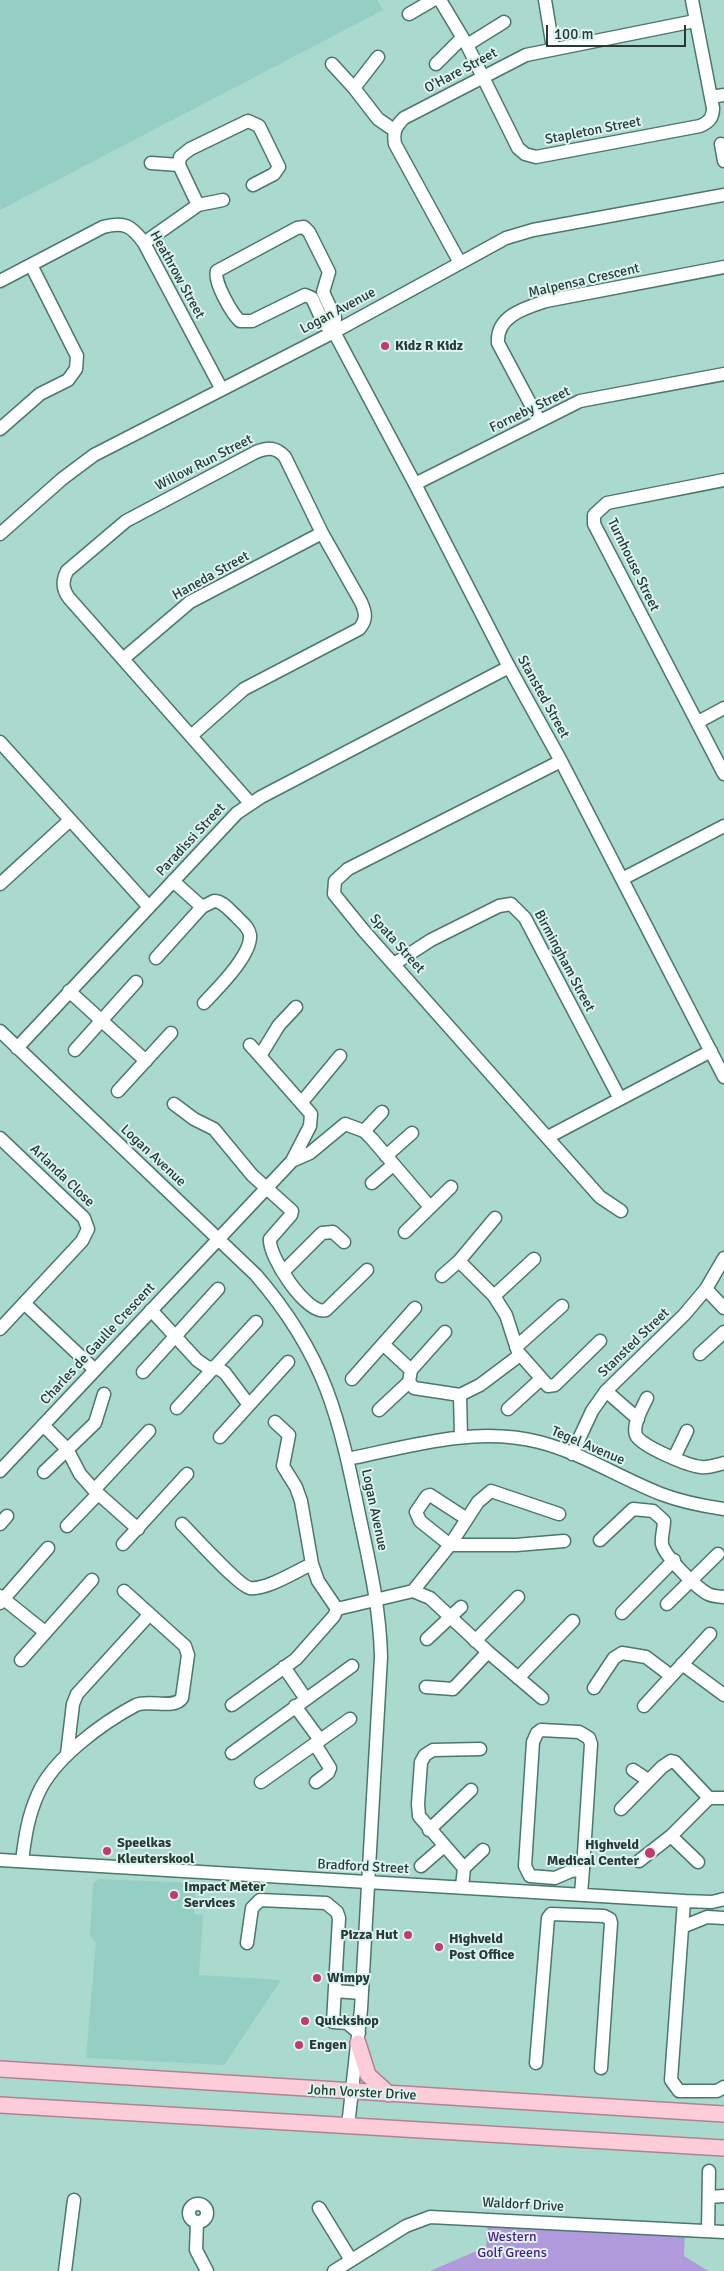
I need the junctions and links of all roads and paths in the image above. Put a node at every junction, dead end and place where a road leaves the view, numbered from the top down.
1 (434, 0) edge
2 (440, 0) edge
3 (545, 0) edge
4 (692, 0) edge
5 (409, 14) dead end
6 (695, 21) junction
7 (504, 22) dead end
8 (464, 41) junction
9 (553, 48) junction
10 (378, 57) dead end
11 (332, 64) dead end
12 (436, 64) dead end
13 (483, 78) junction
14 (354, 88) junction
15 (724, 95) edge
16 (712, 102) junction
17 (394, 130) junction
18 (720, 144) dead end
19 (724, 161) edge
20 (151, 163) dead end
21 (178, 165) junction
22 (253, 185) dead end
23 (724, 195) edge
24 (224, 200) dead end
25 (198, 204) junction
26 (144, 243) junction
27 (460, 263) junction
28 (32, 265) junction
29 (724, 267) edge
30 (0, 281) edge
31 (334, 332) junction
32 (724, 374) edge
33 (221, 388) junction
34 (539, 420) junction
35 (0, 429) edge
36 (724, 480) edge
37 (416, 484) junction
38 (322, 532) junction
39 (0, 534) edge
40 (123, 658) junction
41 (509, 667) junction
42 (724, 708) edge
43 (698, 722) junction
44 (191, 736) junction
45 (0, 742) edge
46 (561, 761) junction
47 (724, 774) edge
48 (250, 803) junction
49 (69, 821) junction
50 (724, 826) edge
51 (622, 879) junction
52 (173, 881) junction
53 (0, 884) edge
54 (149, 907) junction
55 (202, 907) junction
56 (156, 958) dead end
57 (394, 964) junction
58 (136, 982) dead end
59 (69, 991) junction
60 (204, 1003) dead end
61 (296, 1007) dead end
62 (102, 1020) junction
63 (0, 1031) edge
64 (171, 1033) dead end
65 (250, 1045) dead end
66 (17, 1048) junction
67 (75, 1050) dead end
68 (711, 1051) junction
69 (260, 1056) junction
70 (340, 1056) dead end
71 (146, 1061) junction
72 (724, 1077) edge
73 (118, 1091) dead end
74 (620, 1099) junction
75 (302, 1102) junction
76 (174, 1104) dead end
77 (382, 1112) dead end
78 (364, 1131) junction
79 (412, 1133) dead end
80 (548, 1137) junction
81 (0, 1138) edge
82 (390, 1160) junction
83 (292, 1161) junction
84 (372, 1182) dead end
85 (266, 1187) junction
86 (451, 1187) dead end
87 (430, 1207) junction
88 (621, 1211) dead end
89 (495, 1218) dead end
90 (405, 1232) dead end
91 (219, 1239) junction
92 (344, 1242) dead end
93 (724, 1258) edge
94 (534, 1260) dead end
95 (459, 1261) junction
96 (367, 1270) dead end
97 (283, 1272) junction
98 (442, 1276) dead end
99 (218, 1289) dead end
100 (706, 1289) junction
101 (494, 1296) junction
102 (24, 1303) junction
103 (562, 1306) dead end
104 (415, 1308) dead end
105 (724, 1308) edge
106 (151, 1310) junction
107 (256, 1322) dead end
108 (0, 1329) edge
109 (445, 1332) dead end
110 (724, 1332) edge
111 (175, 1336) junction
112 (600, 1341) dead end
113 (384, 1346) junction
114 (518, 1351) junction
115 (700, 1354) dead end
116 (288, 1362) dead end
117 (213, 1368) junction
118 (94, 1369) junction
119 (143, 1372) dead end
120 (410, 1376) junction
121 (352, 1379) dead end
122 (541, 1379) junction
123 (606, 1391) junction
124 (104, 1394) dead end
125 (460, 1395) junction
126 (647, 1398) dead end
127 (249, 1405) junction
128 (177, 1408) dead end
129 (508, 1409) dead end
130 (378, 1410) dead end
131 (638, 1418) junction
132 (275, 1422) dead end
133 (43, 1425) junction
134 (150, 1431) dead end
135 (687, 1431) dead end
136 (220, 1437) dead end
137 (461, 1437) junction
138 (67, 1449) junction
139 (572, 1454) junction
140 (674, 1458) junction
141 (348, 1459) junction
142 (724, 1463) edge
143 (0, 1471) edge
144 (44, 1472) dead end
145 (188, 1474) dead end
146 (96, 1492) junction
147 (724, 1509) edge
148 (559, 1514) dead end
149 (467, 1519) junction
150 (182, 1524) dead end
151 (67, 1526) dead end
152 (138, 1529) junction
153 (600, 1540) dead end
154 (564, 1541) dead end
155 (123, 1544) dead end
156 (450, 1545) junction
157 (48, 1548) dead end
158 (718, 1554) dead end
159 (674, 1560) junction
160 (312, 1564) junction
161 (92, 1580) dead end
162 (691, 1580) junction
163 (124, 1591) dead end
164 (413, 1591) junction
165 (518, 1597) dead end
166 (724, 1597) edge
167 (1, 1599) edge
168 (377, 1600) junction
169 (667, 1604) dead end
170 (461, 1607) dead end
171 (337, 1609) junction
172 (622, 1613) dead end
173 (149, 1615) junction
174 (450, 1617) junction
175 (573, 1620) dead end
176 (45, 1632) junction
177 (710, 1634) dead end
178 (427, 1639) dead end
179 (475, 1641) junction
180 (488, 1652) junction
181 (21, 1660) dead end
182 (682, 1664) junction
183 (352, 1666) dead end
184 (284, 1667) junction
185 (670, 1675) junction
186 (518, 1678) junction
187 (426, 1687) dead end
188 (594, 1688) dead end
189 (724, 1695) edge
190 (542, 1698) dead end
191 (306, 1699) junction
192 (232, 1705) dead end
193 (296, 1706) junction
194 (644, 1706) dead end
195 (350, 1719) dead end
196 (317, 1742) junction
197 (480, 1749) dead end
198 (232, 1753) dead end
199 (67, 1754) junction
200 (634, 1770) dead end
201 (648, 1780) junction
202 (262, 1782) dead end
203 (316, 1782) dead end
204 (471, 1790) dead end
205 (709, 1798) junction
206 (724, 1798) edge
207 (621, 1809) dead end
208 (429, 1830) junction
209 (671, 1836) junction
210 (444, 1846) junction
211 (483, 1850) dead end
212 (0, 1860) edge
213 (22, 1861) junction
214 (639, 1861) dead end
215 (698, 1862) dead end
216 (421, 1866) dead end
217 (464, 1868) junction
218 (583, 1869) junction
219 (299, 1878) junction
220 (368, 1883) junction
221 (462, 1887) junction
222 (579, 1894) junction
223 (724, 1899) edge
224 (297, 1901) junction
225 (684, 1901) junction
226 (575, 1914) junction
227 (724, 1918) edge
228 (682, 1927) junction
229 (247, 1942) dead end
230 (335, 1991) junction
231 (361, 1993) junction
232 (359, 2038) junction
233 (536, 2063) dead end
234 (601, 2068) dead end
235 (0, 2070) edge
236 (724, 2087) edge
237 (352, 2093) junction
238 (389, 2094) junction
239 (0, 2106) edge
240 (724, 2114) edge
241 (348, 2126) junction
242 (724, 2148) edge
243 (710, 2171) dead end
244 (724, 2196) edge
245 (709, 2197) junction
246 (74, 2200) dead end
247 (319, 2208) dead end
248 (197, 2222) dead end
249 (708, 2231) junction
250 (724, 2232) edge
251 (351, 2260) junction
252 (65, 2271) edge
253 (206, 2271) edge
254 (334, 2271) edge

1 - 5 street
2 - 8 street, Stapleton Street
3 - 9 street
4 - 6 street
6 - 9 street, O'Hare Street
6 - 16 street
7 - 8 street
8 - 12 street
8 - 13 street, Stapleton Street
9 - 13 street, O'Hare Street
10 - 14 street
11 - 14 street
13 - 16 street, Stapleton Street
13 - 17 street, O'Hare Street
14 - 17 street
15 - 16 street
17 - 27 street
18 - 19 street
20 - 21 street
21 - 22 street
21 - 25 street
23 - 27 street, Logan Avenue
24 - 25 street
25 - 26 street
26 - 28 street, Heathrow Street
26 - 33 street, Heathrow Street
27 - 31 street, Logan Avenue
28 - 30 street, Heathrow Street
28 - 35 street
29 - 34 street, Malpensa Crescent
31 - 31 street
31 - 33 street, Logan Avenue
31 - 37 street, Stansted Street
32 - 34 street, Forneby Street
33 - 39 street, Logan Avenue
34 - 37 street, Forneby Street
36 - 43 street, Turnhouse Street
37 - 41 street, Stansted Street
38 - 40 street, Haneda Street
38 - 40 street, Willow Run Street
38 - 44 street, Willow Run Street
40 - 44 street, Willow Run Street
41 - 46 street, Stansted Street
41 - 48 street, Paradissi Street
42 - 43 street
43 - 47 street, Turnhouse Street
44 - 48 street, Willow Run Street
45 - 49 street
46 - 51 street, Stansted Street
46 - 57 street, Spata Street
48 - 52 street, Paradissi Street
49 - 53 street
49 - 54 street
50 - 51 street
51 - 68 street, Stansted Street
52 - 54 street, Paradissi Street
52 - 55 street
54 - 59 street, Paradissi Street
55 - 56 street
55 - 60 street
57 - 74 street, Birmingham Street
57 - 80 street, Spata Street
58 - 62 street
59 - 62 street
59 - 66 street, Paradissi Street
61 - 69 street
62 - 67 street
62 - 71 street
63 - 66 street, Logan Avenue
64 - 71 street
65 - 69 street
66 - 91 street, Logan Avenue
68 - 72 street, Stansted Street
68 - 74 street
69 - 75 street
70 - 75 street
71 - 73 street
74 - 80 street
75 - 83 street
76 - 85 street
77 - 78 street
78 - 82 street
78 - 83 street
79 - 82 street
80 - 88 street, Spata Street
81 - 102 street, Arlanda Close
82 - 84 street
82 - 87 street
83 - 85 street, Charles de Gaulle Crescent
85 - 91 street, Charles de Gaulle Crescent
85 - 97 street
86 - 87 street
87 - 90 street
89 - 95 street
91 - 106 street, Charles de Gaulle Crescent
91 - 141 street, Logan Avenue
92 - 97 street
93 - 100 street, Stansted Street
94 - 101 street
95 - 98 street
95 - 101 street
96 - 97 street
99 - 111 street
100 - 105 street
100 - 123 street, Stansted Street
101 - 114 street
102 - 108 street, Arlanda Close
102 - 118 street
103 - 114 street
104 - 113 street
106 - 111 street
106 - 118 street, Charles de Gaulle Crescent
107 - 117 street
109 - 120 street
110 - 115 street
111 - 117 street
111 - 119 street
112 - 122 street
113 - 120 street
113 - 121 street
114 - 122 street
114 - 125 street
116 - 127 street
117 - 127 street
117 - 128 street
118 - 133 street, Charles de Gaulle Crescent
120 - 125 street
120 - 130 street
122 - 129 street
123 - 131 street
123 - 139 street, Stansted Street
124 - 138 street
125 - 137 street
126 - 131 street
127 - 136 street
131 - 140 street
132 - 160 street
133 - 138 street
133 - 143 street, Charles de Gaulle Crescent
134 - 146 street
135 - 140 street
137 - 139 street, Tegel Avenue
137 - 141 street, Tegel Avenue
138 - 144 street
138 - 146 street
139 - 147 street, Tegel Avenue
140 - 142 street
141 - 168 street, Logan Avenue
145 - 152 street
146 - 151 street
146 - 152 street
148 - 149 street
149 - 156 street
149 - 156 street
150 - 160 street
152 - 155 street
153 - 159 street
154 - 156 street
156 - 164 street
157 - 167 street
158 - 162 street
159 - 162 street
159 - 172 street
160 - 171 street
161 - 176 street
162 - 166 street
162 - 169 street
163 - 173 street
164 - 168 street
164 - 174 street
165 - 179 street
167 - 176 street
168 - 171 street
168 - 220 street, Logan Avenue
170 - 174 street
171 - 184 street
173 - 199 street
173 - 199 street
174 - 178 street
174 - 179 street
175 - 186 street
176 - 181 street
177 - 182 street
179 - 180 street
180 - 186 street
180 - 187 street
182 - 185 street
182 - 189 street
183 - 191 street
184 - 191 street
184 - 192 street
185 - 188 street
185 - 194 street
186 - 190 street
191 - 193 street
193 - 196 street
193 - 198 street
195 - 196 street
196 - 202 street
196 - 203 street
197 - 208 street
199 - 213 street
200 - 201 street
201 - 205 street
201 - 207 street
204 - 208 street
205 - 206 street
205 - 209 street
208 - 210 street
209 - 214 street
209 - 215 street
210 - 216 street
210 - 217 street
211 - 217 street
212 - 213 street, Bradford Street
213 - 219 street, Bradford Street
217 - 221 street
218 - 218 street
218 - 222 street
219 - 220 street, Bradford Street
219 - 224 street
220 - 221 street, Bradford Street
220 - 231 street, Logan Avenue
221 - 222 street, Bradford Street
222 - 225 street, Bradford Street
222 - 226 street
223 - 225 street, Bradford Street
224 - 229 street
224 - 230 street
225 - 228 street
226 - 233 street
226 - 234 street
227 - 228 street
228 - 236 street
230 - 231 street
230 - 232 street
231 - 232 street, Logan Avenue
232 - 237 street, Logan Avenue
232 - 238 main road
235 - 237 main road, John Vorster Drive
237 - 238 main road, John Vorster Drive
237 - 241 street, Logan Avenue
238 - 240 main road, John Vorster Drive
239 - 241 main road
241 - 242 main road
243 - 245 street
244 - 245 street
245 - 249 street
246 - 252 street
247 - 251 street
248 - 253 street
249 - 250 street, Waldorf Drive
249 - 251 street, Waldorf Drive
251 - 254 street, Waldorf Drive

